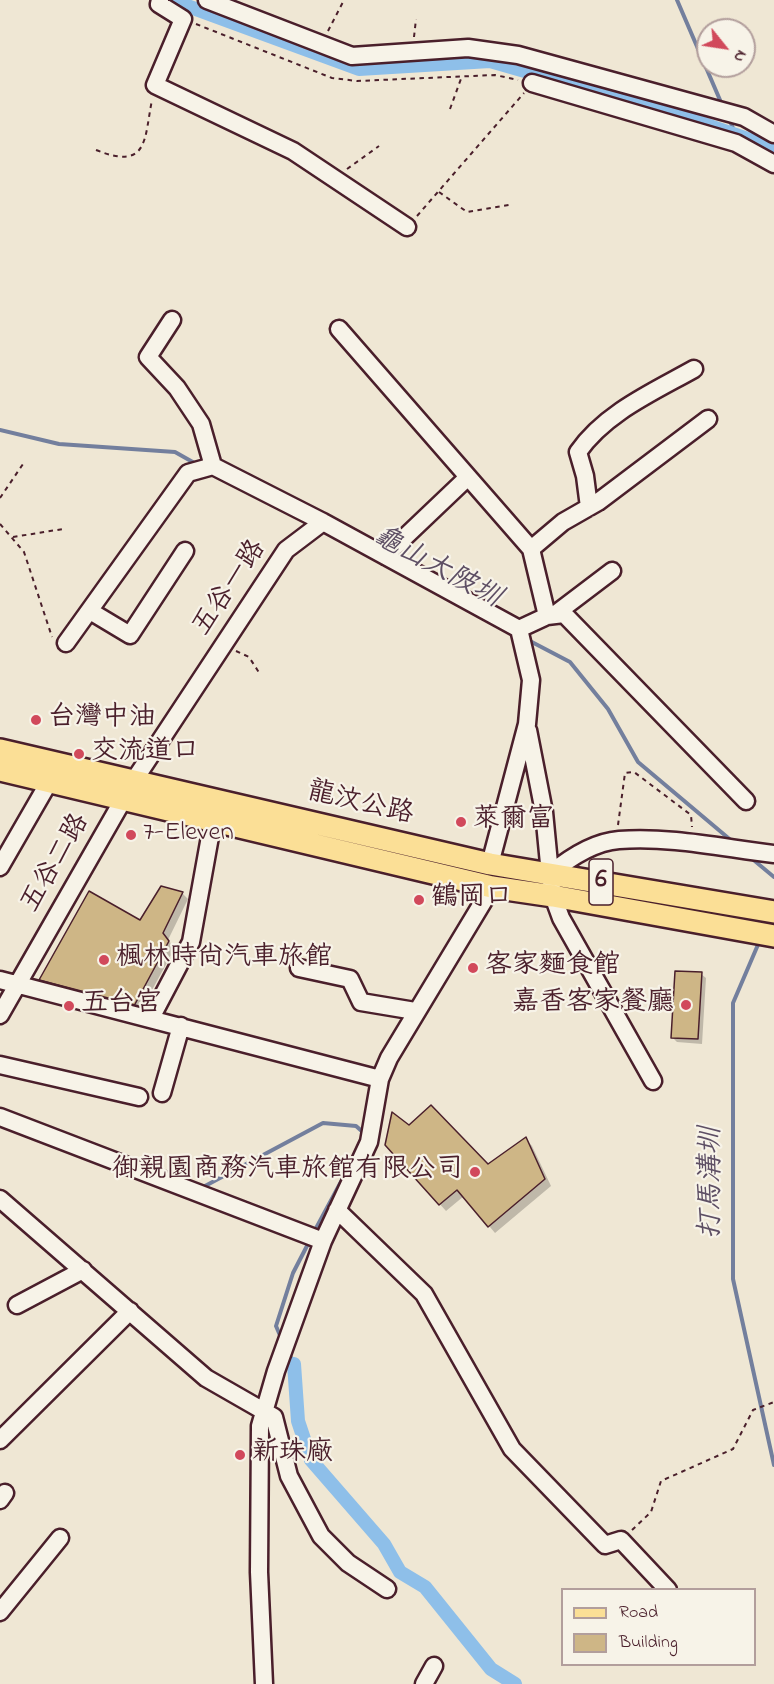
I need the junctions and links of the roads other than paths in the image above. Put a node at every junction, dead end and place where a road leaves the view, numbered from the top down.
1 (160, 0) edge
2 (207, 0) edge
3 (532, 83) road end
4 (682, 101) junction
5 (677, 125) junction
6 (774, 134) edge
7 (774, 164) edge
8 (407, 227) road end
9 (172, 320) dead end
10 (339, 329) dead end
11 (694, 369) dead end
12 (708, 419) dead end
13 (208, 468) junction
14 (468, 477) junction
15 (589, 507) junction
16 (323, 522) junction
17 (531, 549) junction
18 (184, 551) dead end
19 (385, 556) junction
20 (612, 571) dead end
21 (90, 611) junction
22 (551, 616) junction
23 (519, 629) junction
24 (66, 644) road end
25 (527, 724) junction
26 (0, 750) edge
27 (0, 770) edge
28 (49, 782) junction
29 (134, 782) junction
30 (123, 800) junction
31 (746, 801) dead end
32 (213, 820) junction
33 (774, 854) edge
34 (490, 864) junction
35 (0, 867) edge
36 (550, 874) junction
37 (492, 887) junction
38 (553, 896) junction
39 (774, 912) edge
40 (774, 936) edge
41 (299, 968) dead end
42 (0, 980) edge
43 (18, 984) junction
44 (415, 1011) junction
45 (0, 1015) edge
46 (151, 1018) junction
47 (181, 1026) junction
48 (0, 1065) edge
49 (380, 1078) junction
50 (653, 1081) dead end
51 (162, 1093) dead end
52 (139, 1096) dead end
53 (0, 1117) edge
54 (0, 1199) edge
55 (338, 1210) junction
56 (320, 1239) junction
57 (83, 1270) junction
58 (17, 1305) dead end
59 (130, 1311) junction
60 (265, 1411) junction
61 (0, 1440) edge
62 (60, 1538) dead end
63 (666, 1588) edge
64 (387, 1589) dead end
65 (0, 1612) edge
66 (434, 1666) dead end
67 (264, 1684) edge
68 (424, 1684) edge

1 - 8 street
2 - 4 street
3 - 5 street
4 - 5 street
4 - 6 street
5 - 7 street
9 - 13 street
10 - 14 street
11 - 15 street
12 - 15 street
13 - 16 street
13 - 21 street
14 - 17 street
14 - 19 street
15 - 17 street
16 - 19 street
16 - 29 street, 五谷一路
17 - 22 street
18 - 21 street
19 - 23 street
20 - 22 street
21 - 24 street
22 - 23 street
22 - 31 street
23 - 25 street
25 - 34 street
25 - 36 street
26 - 29 main road, 龍汶公路 / 6
27 - 28 main road, 龍汶公路 / 6
28 - 30 main road, 龍汶公路 / 6
28 - 35 street
29 - 34 main road, 龍汶公路 / 6
30 - 32 main road, 龍汶公路 / 6
30 - 43 street, 五谷二路
32 - 37 main road, 龍汶公路 / 6
32 - 46 street
33 - 36 street
34 - 36 main road, 龍汶公路 / 6
34 - 37 main road
36 - 38 street
36 - 39 main road, 龍汶公路 / 6
37 - 38 main road, 龍汶公路 / 6
37 - 44 street
38 - 40 main road, 龍汶公路 / 6
38 - 50 street
41 - 44 street
42 - 43 street
43 - 45 street, 五谷二路
43 - 46 street
44 - 49 street
46 - 47 street
47 - 49 street
47 - 51 street
48 - 52 street
49 - 55 street
53 - 56 street
54 - 57 street
55 - 56 street
55 - 63 street
56 - 60 street
57 - 58 street
57 - 59 street
59 - 60 street
59 - 61 street
60 - 64 street
60 - 67 street
62 - 65 street
66 - 68 street

